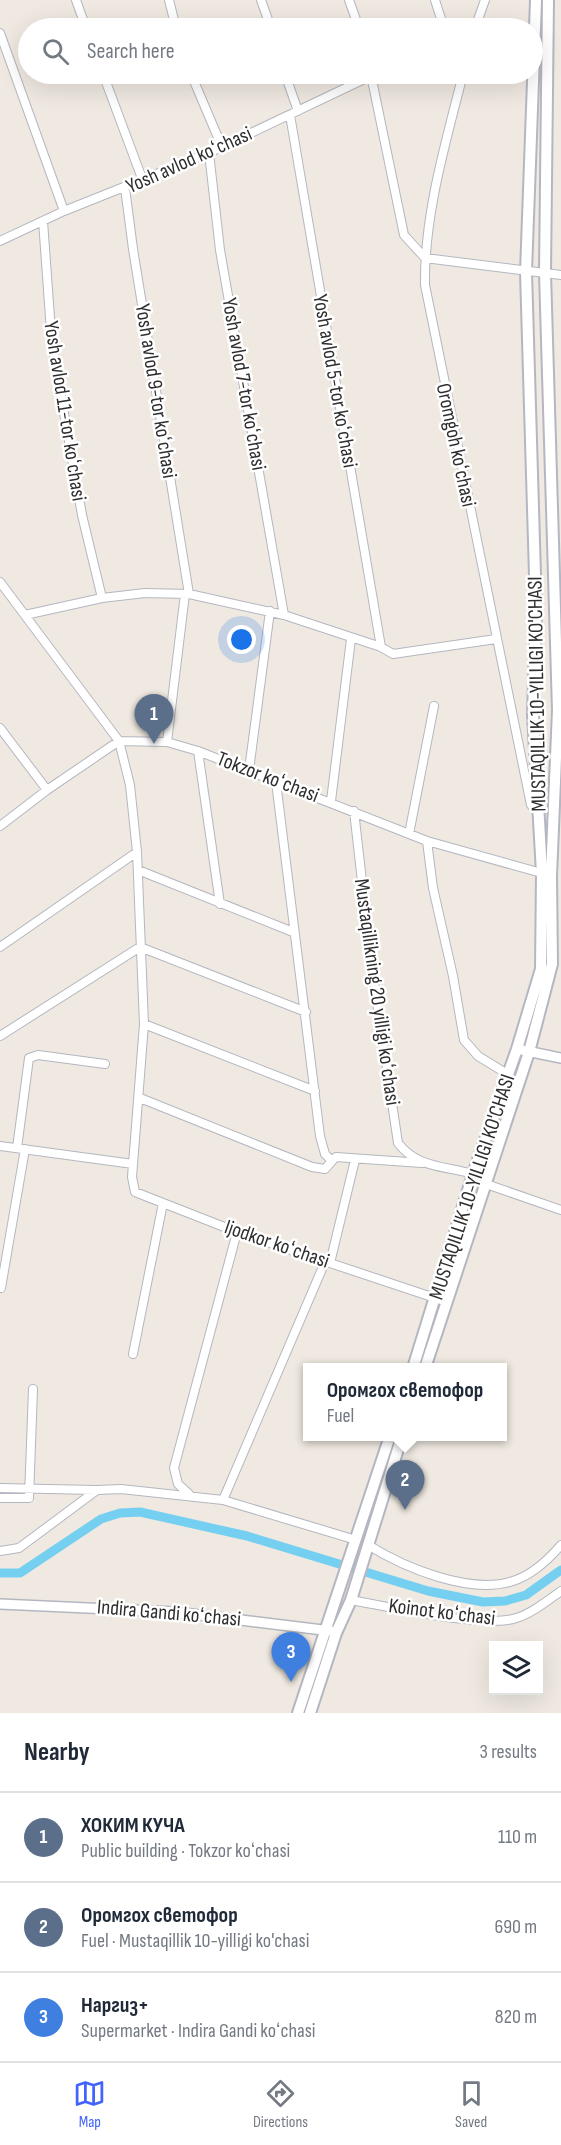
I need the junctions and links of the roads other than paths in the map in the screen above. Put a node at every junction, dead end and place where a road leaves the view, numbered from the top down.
1 (76, 0) edge
2 (169, 0) edge
3 (261, 0) edge
4 (349, 0) edge
5 (435, 0) edge
6 (485, 0) edge
7 (536, 0) edge
8 (548, 0) edge
9 (82, 18) edge
10 (174, 18) edge
11 (267, 18) edge
12 (355, 18) edge
13 (441, 18) edge
14 (479, 18) edge
15 (535, 18) edge
16 (0, 33) edge
17 (18, 83) edge
18 (18, 84) edge
19 (107, 84) edge
20 (195, 84) edge
21 (287, 84) edge
22 (353, 84) edge
23 (375, 84) edge
24 (462, 84) edge
25 (533, 84) edge
26 (294, 113) junction
27 (222, 147) junction
28 (209, 153) junction
29 (143, 182) junction
30 (125, 188) junction
31 (64, 211) junction
32 (43, 221) junction
33 (0, 241) edge
34 (425, 258) junction
35 (526, 272) junction
36 (544, 273) junction
37 (561, 275) edge
38 (556, 515) edge
39 (0, 573) edge
40 (1, 583) edge
41 (187, 594) junction
42 (102, 598) junction
43 (558, 608) edge
44 (270, 611) junction
45 (25, 615) junction
46 (284, 615) junction
47 (351, 639) junction
48 (496, 639) junction
49 (381, 647) junction
50 (434, 706) dead end
51 (559, 710) edge
52 (0, 728) edge
53 (119, 741) junction
54 (167, 742) junction
55 (198, 751) junction
56 (249, 770) junction
57 (276, 782) junction
58 (46, 789) junction
59 (331, 801) junction
60 (354, 810) junction
61 (539, 813) junction
62 (0, 826) edge
63 (410, 834) junction
64 (427, 841) junction
65 (137, 852) junction
66 (138, 870) junction
67 (547, 874) junction
68 (220, 904) junction
69 (293, 932) junction
70 (0, 947) edge
71 (140, 947) junction
72 (557, 948) edge
73 (306, 1012) junction
74 (144, 1024) junction
75 (0, 1036) edge
76 (523, 1051) junction
77 (561, 1058) edge
78 (105, 1064) dead end
79 (509, 1075) junction
80 (315, 1091) junction
81 (140, 1098) junction
82 (0, 1146) edge
83 (21, 1149) junction
84 (355, 1160) junction
85 (332, 1161) junction
86 (422, 1163) junction
87 (134, 1164) junction
88 (473, 1174) junction
89 (486, 1184) junction
90 (163, 1203) junction
91 (561, 1210) edge
92 (237, 1232) junction
93 (328, 1262) junction
94 (1, 1288) edge
95 (441, 1300) junction
96 (133, 1354) dead end
97 (415, 1363) edge
98 (426, 1363) edge
99 (33, 1389) dead end
100 (389, 1441) edge
101 (401, 1441) edge
102 (0, 1488) edge
103 (30, 1490) junction
104 (97, 1490) junction
105 (190, 1495) junction
106 (0, 1498) edge
107 (223, 1500) junction
108 (355, 1545) junction
109 (561, 1545) edge
110 (367, 1549) junction
111 (0, 1551) edge
112 (561, 1591) edge
113 (353, 1595) junction
114 (0, 1604) edge
115 (331, 1631) junction
116 (298, 1713) edge
117 (310, 1713) edge

1 - 9 street
2 - 10 street
3 - 11 street
4 - 12 street
5 - 13 street
6 - 14 street
7 - 15 main road, MUSTAQILLIK 10-YILLIGI KO'CHASI
8 - 36 main road, MUSTAQILLIK 10-YILLIGI KO'CHASI
16 - 17 street
18 - 31 street
19 - 29 street
20 - 27 street
21 - 26 street, Yosh avlod 5-tor koʻchasi
22 - 26 street, Yosh avlod koʻchasi
23 - 34 street
24 - 34 street, Oromgoh koʻchasi
25 - 35 main road, MUSTAQILLIK 10-YILLIGI KO'CHASI
26 - 27 street, Yosh avlod koʻchasi
26 - 49 street, Yosh avlod 5-tor koʻchasi
27 - 28 street, Yosh avlod koʻchasi
28 - 29 street, Yosh avlod koʻchasi
28 - 46 street, Yosh avlod 7-tor koʻchasi
29 - 30 street, Yosh avlod koʻchasi
30 - 31 street, Yosh avlod koʻchasi
30 - 41 street, Yosh avlod 9-tor koʻchasi
31 - 32 street, Yosh avlod koʻchasi
32 - 33 street, Yosh avlod koʻchasi
32 - 42 street, Yosh avlod 11-tor koʻchasi
34 - 35 street
34 - 48 street, Oromgoh koʻchasi
35 - 36 street
35 - 61 main road, MUSTAQILLIK 10-YILLIGI KO'CHASI
36 - 37 street
36 - 38 main road, MUSTAQILLIK 10-YILLIGI KO'CHASI
38 - 43 main road, MUSTAQILLIK 10-YILLIGI KO'CHASI
39 - 40 street
40 - 45 street
41 - 42 street
41 - 44 street
41 - 54 street, Yosh avlod 9-tor koʻchasi
42 - 45 street
43 - 51 main road, MUSTAQILLIK 10-YILLIGI KO'CHASI
44 - 46 street
44 - 56 street
45 - 53 street
46 - 47 street
47 - 49 street
47 - 59 street
48 - 49 street
48 - 61 street, Oromgoh koʻchasi
50 - 63 street
51 - 67 main road, MUSTAQILLIK 10-YILLIGI KO'CHASI
52 - 58 street
53 - 54 street, Tokzor koʻchasi
53 - 58 street
53 - 65 street, Ijodkor koʻchasi
54 - 55 street, Tokzor koʻchasi
55 - 56 street, Tokzor koʻchasi
55 - 68 street
56 - 57 street, Tokzor koʻchasi
57 - 59 street, Tokzor koʻchasi
57 - 69 street
58 - 62 street
59 - 60 street, Tokzor koʻchasi
60 - 63 street, Tokzor koʻchasi
60 - 86 street, Mustaqillikning 20 yilligi koʻchasi
61 - 67 main road, MUSTAQILLIK 10-YILLIGI KO'CHASI
63 - 64 street, Tokzor koʻchasi
64 - 67 street, Tokzor koʻchasi
64 - 79 street
65 - 66 street, Ijodkor koʻchasi
65 - 70 street
66 - 68 street
66 - 71 street, Ijodkor koʻchasi
67 - 72 main road, MUSTAQILLIK 10-YILLIGI KO'CHASI
67 - 76 main road, MUSTAQILLIK 10-YILLIGI KO'CHASI
68 - 69 street
69 - 73 street
71 - 73 street
71 - 74 street, Ijodkor koʻchasi
71 - 75 street
72 - 76 main road, MUSTAQILLIK 10-YILLIGI KO'CHASI
73 - 80 street
74 - 80 street
74 - 81 street, Ijodkor koʻchasi
76 - 77 street
76 - 79 main road, MUSTAQILLIK 10-YILLIGI KO'CHASI
76 - 89 main road, MUSTAQILLIK 10-YILLIGI KO'CHASI
78 - 83 street
79 - 88 main road, MUSTAQILLIK 10-YILLIGI KO'CHASI
80 - 85 street
81 - 85 street, Mustaqillikning 20 yilligi koʻchasi
81 - 87 street, Ijodkor koʻchasi
82 - 83 street
83 - 87 street
83 - 94 street
84 - 85 street, Mustaqillikning 20 yilligi koʻchasi
84 - 86 street, Mustaqillikning 20 yilligi koʻchasi
84 - 93 street
86 - 88 street, Mustaqillikning 20 yilligi koʻchasi
87 - 90 street, Ijodkor koʻchasi
88 - 95 main road, MUSTAQILLIK 10-YILLIGI KO'CHASI
89 - 91 street
89 - 95 main road, MUSTAQILLIK 10-YILLIGI KO'CHASI
90 - 92 street, Ijodkor koʻchasi
90 - 96 street
92 - 93 street, Ijodkor koʻchasi
92 - 105 street
93 - 95 street, Ijodkor koʻchasi
93 - 107 street
95 - 97 main road, MUSTAQILLIK 10-YILLIGI KO'CHASI
95 - 98 main road, MUSTAQILLIK 10-YILLIGI KO'CHASI
99 - 103 street
100 - 108 main road
101 - 110 main road
102 - 103 street
103 - 104 street
103 - 106 street
104 - 105 street
104 - 111 street
105 - 107 street
107 - 108 street
108 - 115 main road
109 - 110 street
110 - 113 main road
112 - 113 street, Koinot koʻchasi
113 - 115 main road
114 - 115 street, Indira Gandi koʻchasi
115 - 116 main road
115 - 117 main road

